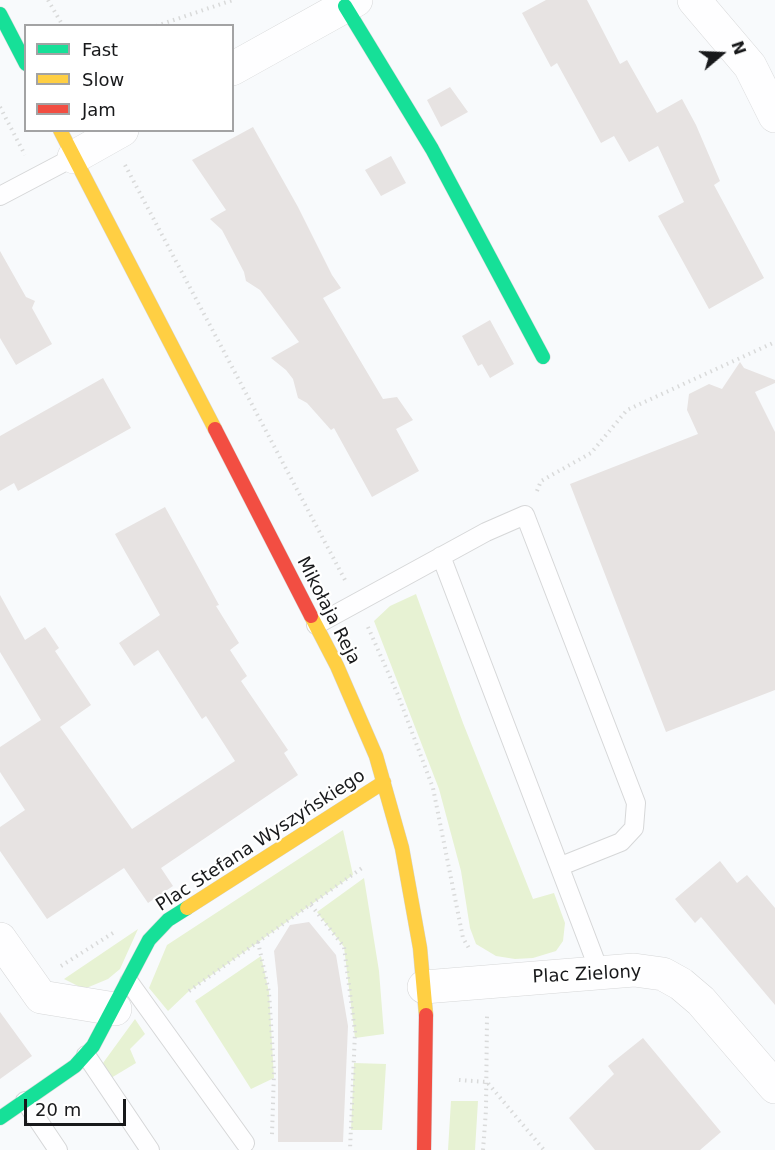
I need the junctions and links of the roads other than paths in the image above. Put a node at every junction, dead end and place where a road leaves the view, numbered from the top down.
1 (694, 0) edge
2 (351, 3) edge
3 (0, 14) edge
4 (24, 60) edge
5 (234, 68) edge
6 (775, 116) edge
7 (116, 134) edge
8 (67, 144) edge
9 (0, 196) edge
10 (543, 357) dead end
11 (441, 556) junction
12 (316, 625) junction
13 (384, 782) junction
14 (561, 866) junction
15 (0, 939) edge
16 (600, 973) junction
17 (424, 987) junction
18 (122, 995) junction
19 (86, 1055) junction
20 (775, 1087) edge
21 (25, 1101) junction
22 (0, 1118) edge
23 (245, 1143) dead end
24 (58, 1150) edge
25 (150, 1150) edge
26 (424, 1150) edge

1 - 6 street
2 - 5 street
2 - 10 street
3 - 4 street
7 - 8 street
8 - 9 lane
8 - 12 street, Mikołaja Reja
11 - 12 lane
11 - 14 lane
11 - 14 lane
12 - 13 street, Mikołaja Reja
13 - 17 street, Mikołaja Reja
13 - 18 street, Plac Stefana Wyszyńskiego
14 - 16 lane
15 - 18 street
16 - 17 street, Plac Zielony
16 - 20 street, Plac Zielony
17 - 26 street, Mikołaja Reja
18 - 19 street, Plac Stefana Wyszyńskiego
18 - 23 lane
19 - 21 street, Plac Stefana Wyszyńskiego
19 - 25 lane
21 - 22 street, Plac Stefana Wyszyńskiego
21 - 24 lane

